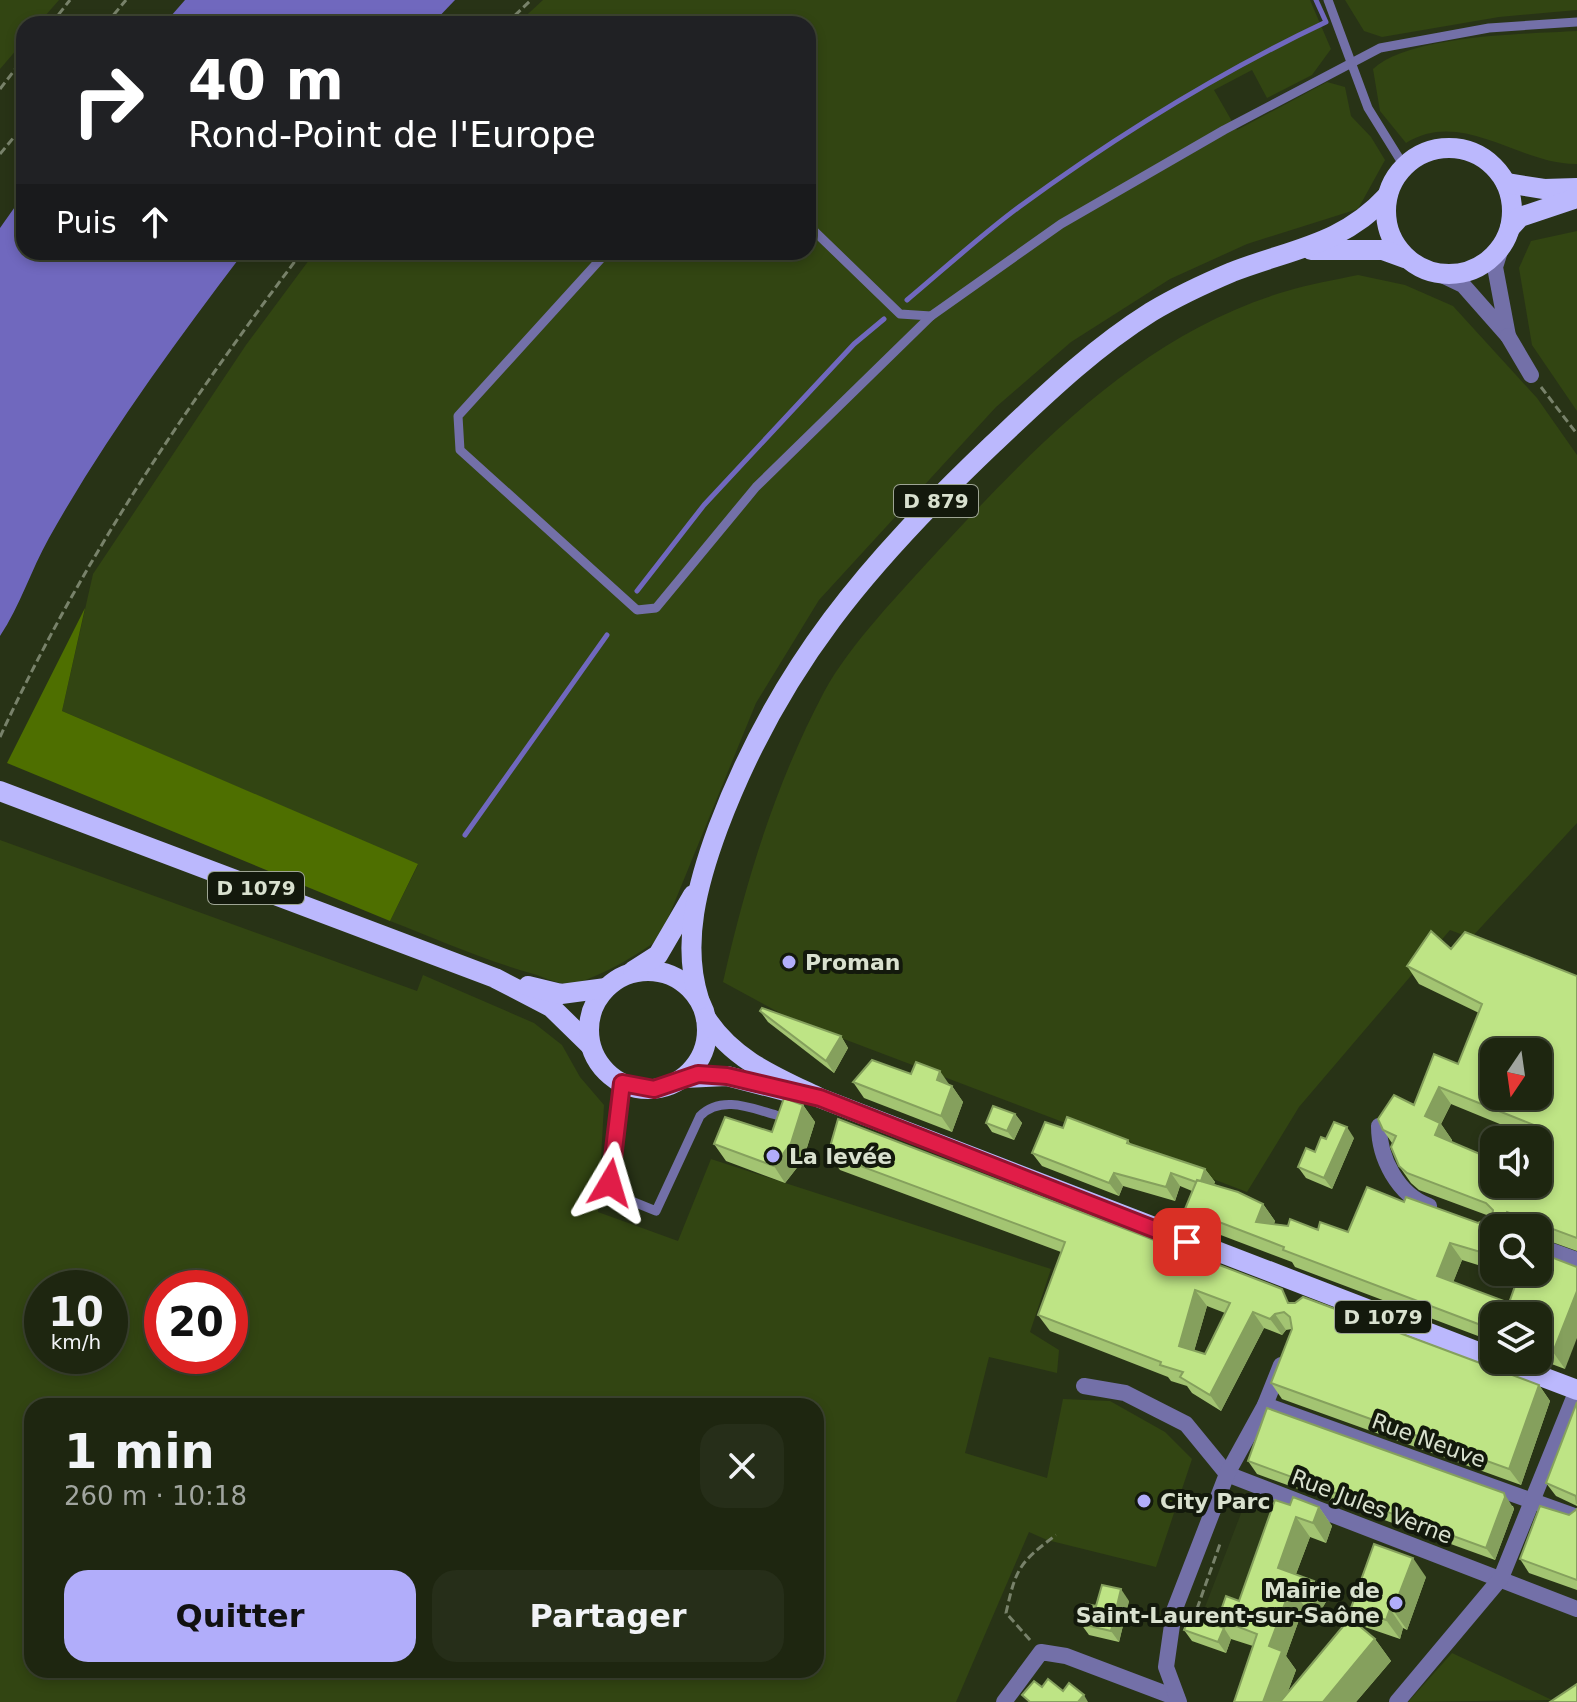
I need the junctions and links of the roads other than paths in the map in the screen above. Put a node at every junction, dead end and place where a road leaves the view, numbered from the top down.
1 (1328, 0) edge
2 (1577, 22) edge
3 (1352, 62) junction
4 (1404, 166) junction
5 (1506, 183) junction
6 (1577, 188) edge
7 (1387, 196) junction
8 (1577, 198) edge
9 (1510, 228) junction
10 (816, 233) edge
11 (1501, 248) junction
12 (1303, 251) junction
13 (600, 260) edge
14 (1408, 260) junction
15 (1440, 274) junction
16 (931, 316) junction
17 (1508, 336) junction
18 (1531, 375) road end
19 (9, 794) edge
20 (701, 880) junction
21 (630, 973) junction
22 (495, 978) junction
23 (606, 988) junction
24 (702, 1008) junction
25 (590, 1045) junction
26 (684, 1078) junction
27 (622, 1083) junction
28 (820, 1098) junction
29 (776, 1115) edge
30 (1379, 1126) edge
31 (1440, 1210) edge
32 (1552, 1251) edge
33 (1577, 1260) edge
34 (1286, 1352) edge
35 (1480, 1354) edge
36 (1535, 1374) edge
37 (1084, 1386) dead end
38 (1577, 1390) edge
39 (1265, 1405) junction
40 (1227, 1474) junction
41 (1532, 1500) junction
42 (1577, 1517) edge
43 (1501, 1578) junction
44 (1577, 1609) edge
45 (1178, 1700) edge
46 (1004, 1702) edge
47 (1397, 1702) edge

1 - 3 lane
2 - 3 lane
3 - 4 lane
3 - 16 lane
4 - 5 main road
4 - 7 main road
5 - 6 main road
5 - 9 main road
7 - 12 main road, D 879
7 - 14 main road
8 - 9 main road
9 - 11 main road
10 - 16 lane
11 - 15 main road
11 - 17 street
12 - 14 main road, D 879
12 - 20 main road, D 879
13 - 16 lane
14 - 15 main road
15 - 17 street
17 - 18 street
19 - 22 main road, D 1079
20 - 21 main road, D 879
20 - 24 main road, D 879
21 - 23 main road
21 - 24 main road
22 - 23 main road, D 1079
22 - 25 main road, D 1079
23 - 25 main road
24 - 26 main road
24 - 28 main road, D 1079
25 - 27 main road
26 - 27 main road
26 - 28 main road, D 1079
27 - 29 lane
28 - 35 main road, D 1079
30 - 31 street
32 - 33 street
34 - 39 street
36 - 38 main road, D 1079
37 - 40 street
38 - 41 street
39 - 40 street
39 - 41 street, Rue Neuve
40 - 43 street, Rue Jules Verne
40 - 45 street
41 - 42 street, Rue Neuve
41 - 43 street
43 - 44 street, Rue Jules Verne
43 - 47 street
45 - 46 street

